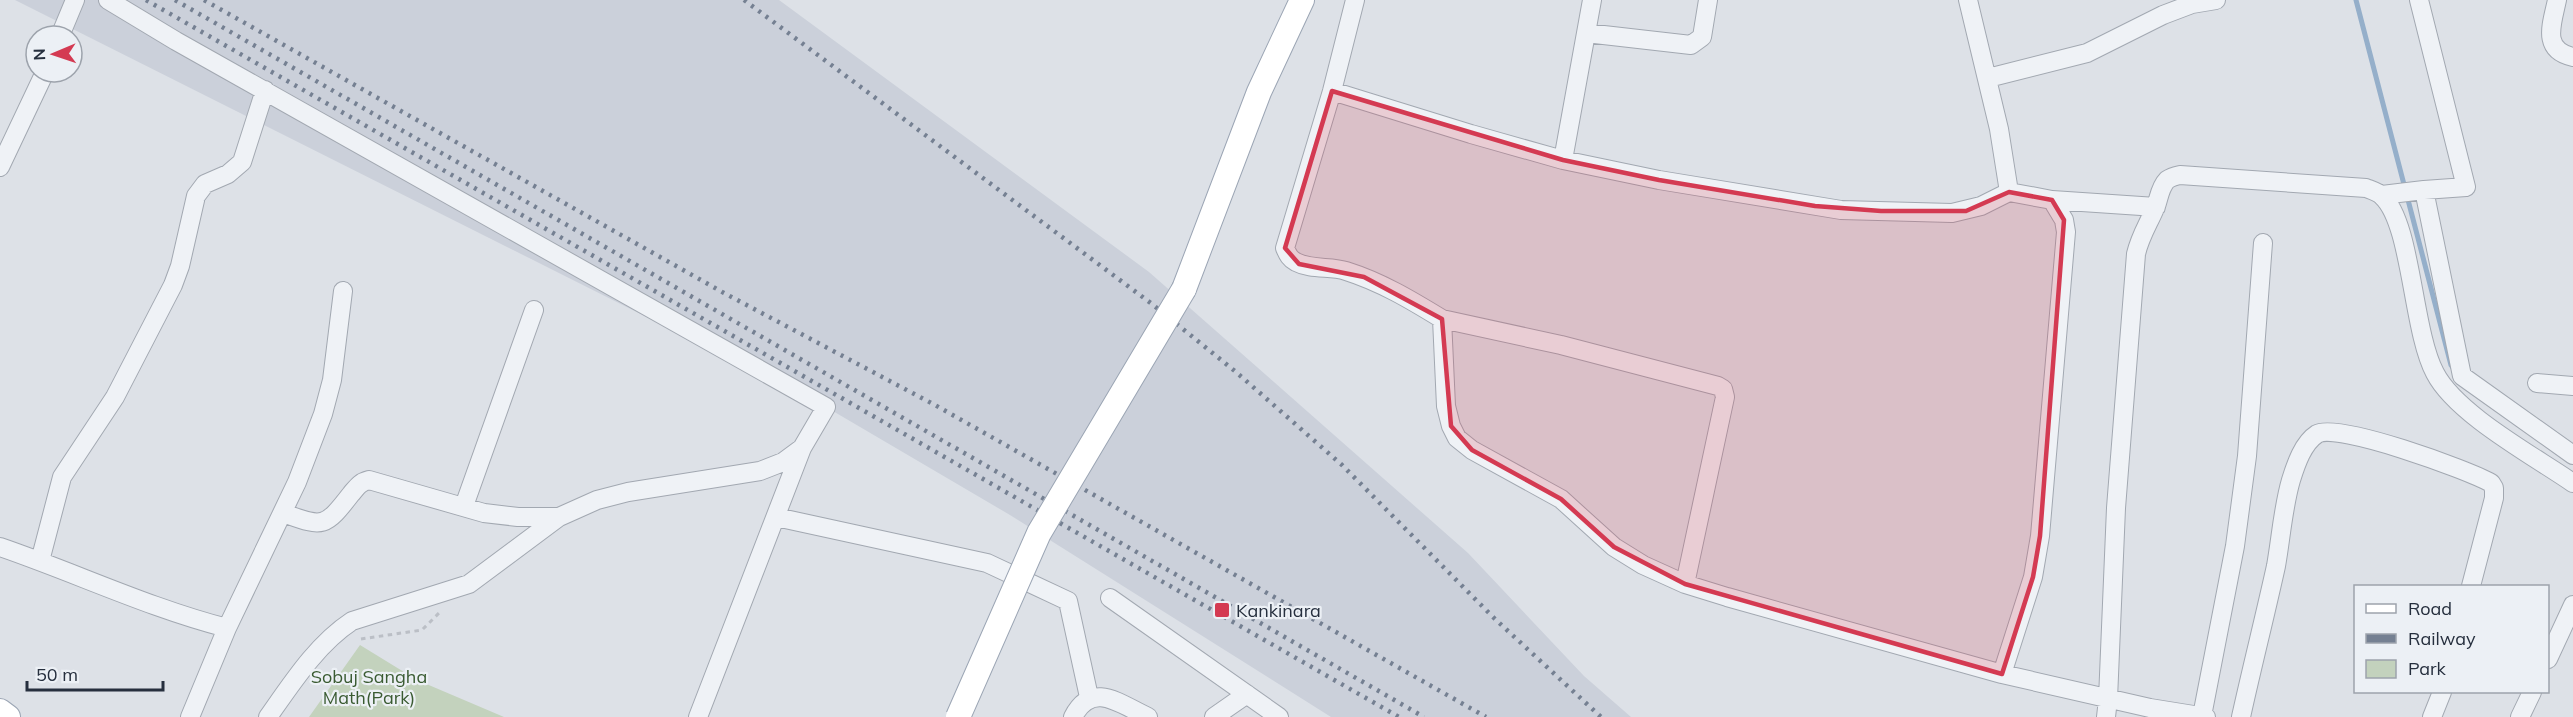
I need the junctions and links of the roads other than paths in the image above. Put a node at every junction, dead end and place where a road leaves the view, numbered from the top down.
1 (75, 0) edge
2 (108, 0) edge
3 (1302, 0) edge
4 (1355, 0) edge
5 (1592, 0) edge
6 (1708, 0) edge
7 (1968, 0) edge
8 (2216, 0) edge
9 (2419, 0) edge
10 (2557, 0) edge
11 (65, 24) edge
12 (1586, 33) junction
13 (2573, 57) edge
14 (1988, 78) junction
15 (39, 84) edge
16 (265, 90) junction
17 (1332, 91) junction
18 (1563, 160) junction
19 (0, 167) edge
20 (2424, 190) junction
21 (2009, 192) junction
22 (2382, 195) junction
23 (2052, 200) junction
24 (2156, 207) junction
25 (2263, 243) dead end
26 (343, 291) dead end
27 (534, 310) dead end
28 (1442, 319) junction
29 (2537, 383) dead end
30 (2573, 386) edge
31 (802, 448) junction
32 (2573, 455) edge
33 (2573, 483) edge
34 (464, 506) junction
35 (283, 513) junction
36 (559, 517) junction
37 (776, 517) junction
38 (0, 547) edge
39 (40, 561) junction
40 (1685, 584) junction
41 (2471, 585) edge
42 (1110, 598) dead end
43 (2573, 605) edge
44 (227, 628) junction
45 (2549, 655) edge
46 (2002, 674) junction
47 (2442, 693) edge
48 (2532, 693) edge
49 (1247, 694) junction
50 (1089, 697) junction
51 (2107, 708) edge
52 (0, 711) edge
53 (8, 717) edge
54 (190, 717) edge
55 (268, 717) edge
56 (698, 717) edge
57 (958, 717) edge
58 (1073, 717) edge
59 (1148, 717) edge
60 (1214, 717) edge
61 (1279, 717) edge
62 (2204, 717) edge
63 (2241, 717) edge
64 (2432, 717) edge
65 (2520, 717) edge

1 - 11 street
2 - 16 street
3 - 57 main road, bridge
4 - 17 street
5 - 12 street
6 - 12 street
7 - 14 street
8 - 14 street
9 - 20 street
10 - 13 street
12 - 18 street
14 - 21 street
15 - 19 street
16 - 31 street
16 - 39 street
17 - 18 street
17 - 28 street
18 - 21 street
20 - 22 street
20 - 32 street
21 - 23 street
22 - 24 street
22 - 33 street
23 - 24 street
23 - 46 street
24 - 51 street
25 - 62 street
26 - 35 street
27 - 34 street
28 - 40 street
28 - 40 street
29 - 30 street
31 - 36 street
31 - 37 street
34 - 35 street
34 - 36 street
35 - 44 street
36 - 55 street
37 - 50 street
37 - 56 street
38 - 39 street
39 - 44 street
40 - 46 street
41 - 63 street
42 - 49 street
43 - 45 street
44 - 54 street
46 - 51 street
47 - 64 street
48 - 65 street
49 - 60 street
49 - 61 street
50 - 58 street
50 - 59 street
51 - 62 street
52 - 53 main road

